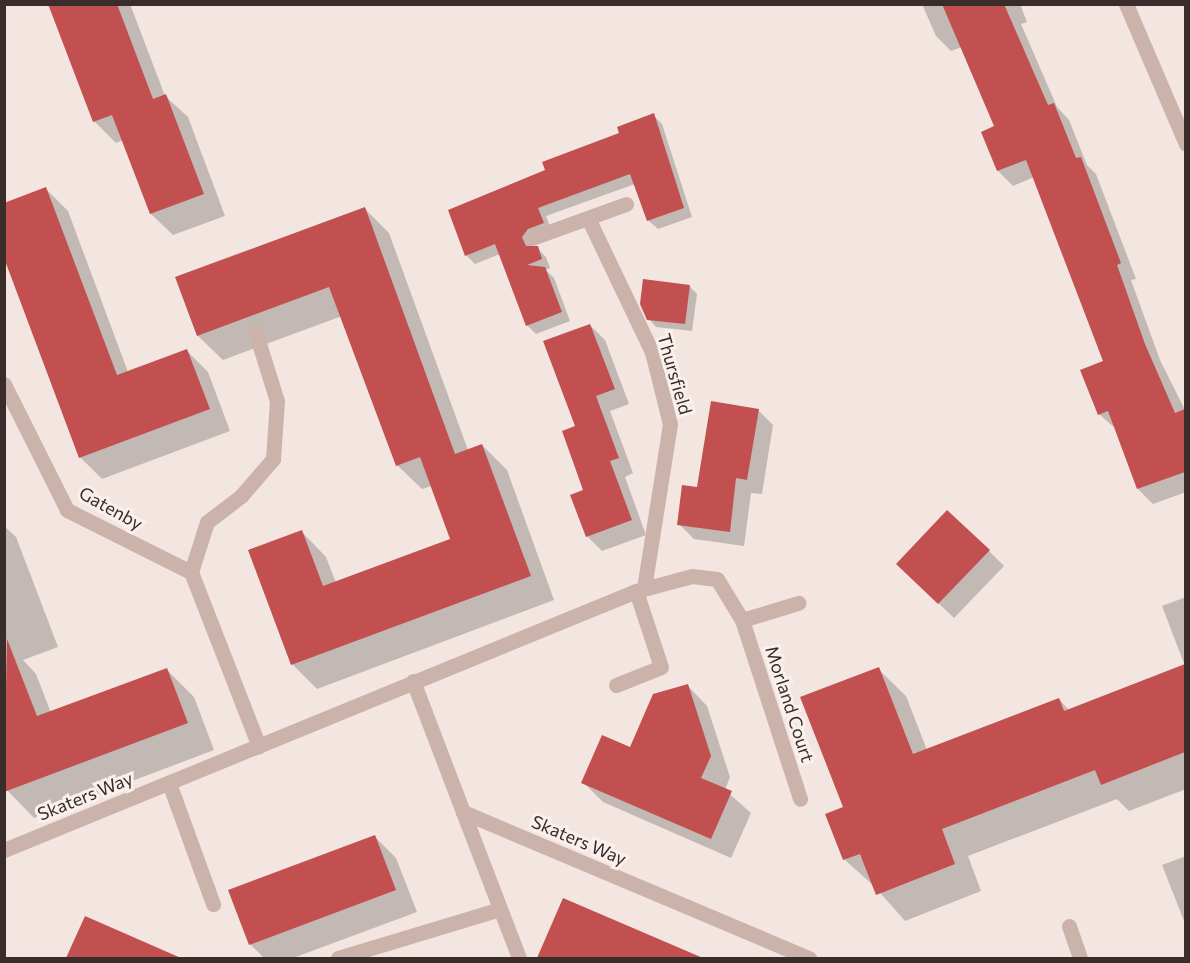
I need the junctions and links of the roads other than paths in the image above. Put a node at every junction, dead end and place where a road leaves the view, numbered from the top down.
1 (1126, 4) edge
2 (1185, 144) edge
3 (626, 204) dead end
4 (588, 218) junction
5 (532, 238) dead end
6 (255, 331) dead end
7 (5, 387) edge
8 (191, 572) junction
9 (717, 579) joint
10 (640, 589) junction
11 (798, 603) dead end
12 (742, 620) junction
13 (413, 681) junction
14 (616, 685) dead end
15 (259, 746) junction
16 (169, 783) junction
17 (800, 800) dead end
18 (463, 812) junction
19 (4, 850) edge
20 (213, 904) dead end
21 (500, 909) junction
22 (1069, 926) dead end
23 (338, 958) edge
24 (519, 958) edge
25 (809, 958) edge
26 (1080, 958) edge

1 - 2 street
3 - 4 street
4 - 5 street
4 - 10 street, Thursfield
6 - 8 street
7 - 8 street, Gatenby
8 - 15 street
9 - 10 street, Skaters Way
9 - 12 street, Morland Court
10 - 13 street, Skaters Way
10 - 14 street
11 - 12 street
12 - 17 street, Morland Court
13 - 15 street, Skaters Way
13 - 18 street
15 - 16 street, Skaters Way
16 - 19 street, Skaters Way
16 - 20 street
18 - 21 street
18 - 25 street, Skaters Way
21 - 23 street
21 - 24 street
22 - 26 street

